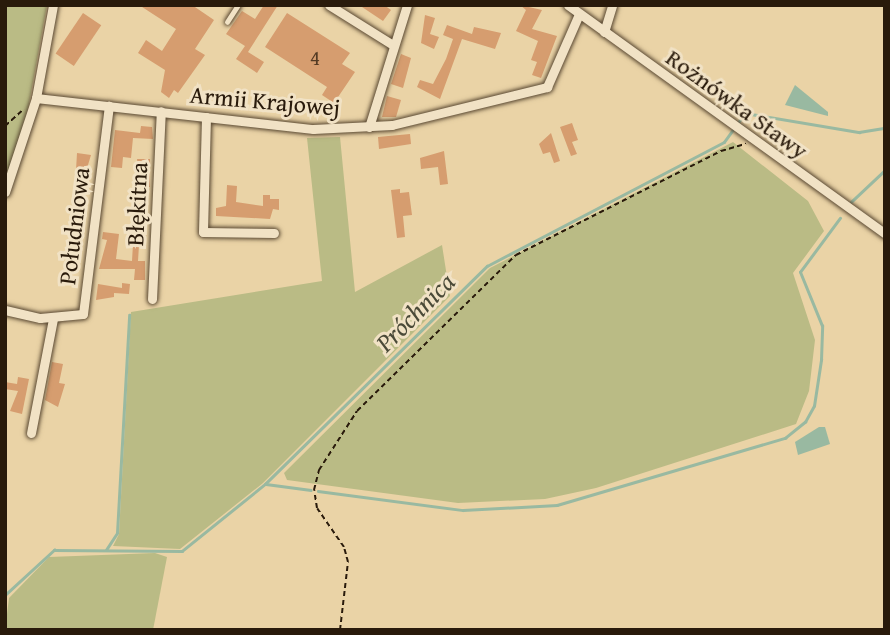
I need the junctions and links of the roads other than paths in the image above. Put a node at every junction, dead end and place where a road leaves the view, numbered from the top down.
1 (53, 5) edge
2 (238, 5) edge
3 (329, 5) edge
4 (407, 5) edge
5 (568, 5) edge
6 (612, 5) edge
7 (579, 14) junction
8 (227, 22) dead end
9 (604, 32) junction
10 (393, 45) junction
11 (36, 98) junction
12 (109, 106) junction
13 (161, 111) junction
14 (206, 117) junction
15 (369, 127) junction
16 (5, 192) edge
17 (274, 233) dead end
18 (885, 234) edge
19 (152, 299) dead end
20 (5, 310) edge
21 (53, 318) junction
22 (32, 433) dead end

1 - 11 street
2 - 8 lane
3 - 10 street
4 - 10 street
5 - 7 street, Rożnówka Stawy
6 - 9 street
7 - 9 street, Rożnówka Stawy
7 - 15 street, Armii Krajowej
9 - 18 street, Rożnówka Stawy
10 - 15 street
11 - 12 street, Armii Krajowej
11 - 16 street
12 - 13 street, Armii Krajowej
12 - 21 street, Południowa
13 - 14 street, Armii Krajowej
13 - 19 street, Błękitna
14 - 15 street, Armii Krajowej
14 - 17 street
20 - 21 street, Południowa
21 - 22 street

